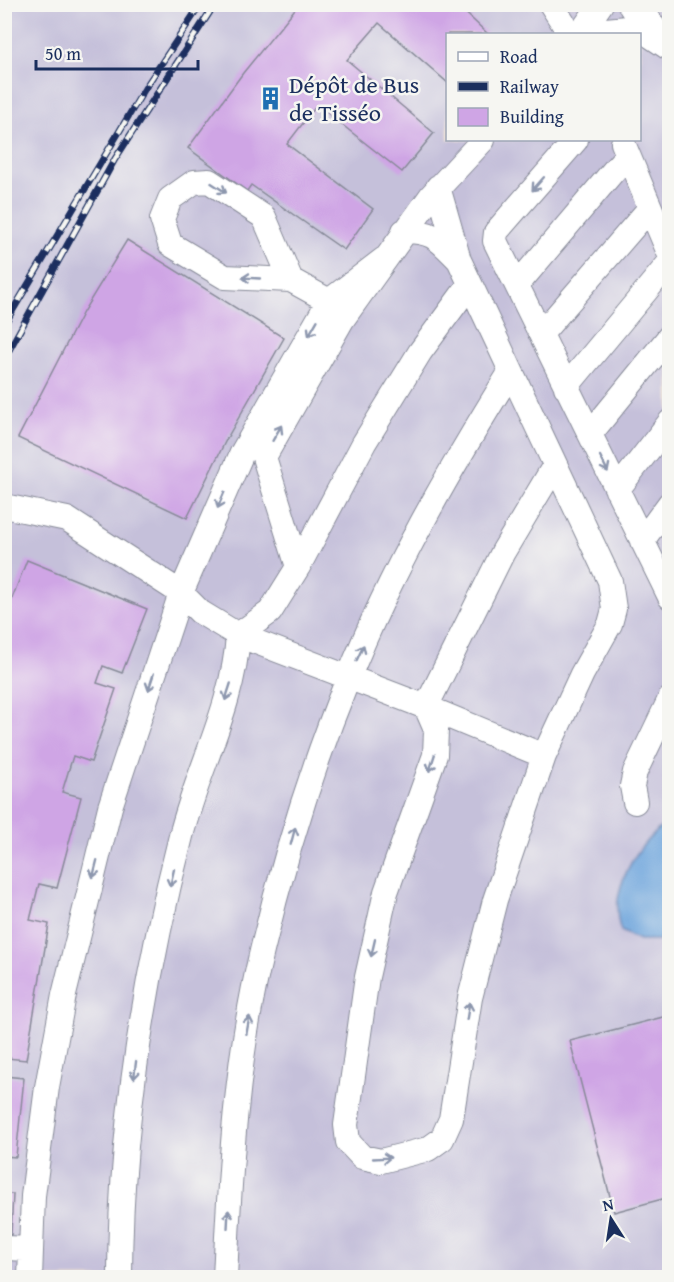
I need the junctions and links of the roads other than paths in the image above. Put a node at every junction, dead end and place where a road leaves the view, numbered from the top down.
1 (551, 4) edge
2 (601, 4) edge
3 (634, 4) edge
4 (577, 33) edge
5 (579, 33) edge
6 (586, 33) edge
7 (661, 38) edge
8 (482, 141) edge
9 (575, 141) edge
10 (624, 147) edge
11 (438, 187) junction
12 (650, 208) junction
13 (405, 231) junction
14 (669, 255) edge
15 (459, 260) junction
16 (669, 262) edge
17 (291, 280) junction
18 (470, 284) junction
19 (517, 285) junction
20 (335, 310) junction
21 (541, 334) junction
22 (669, 336) edge
23 (511, 371) junction
24 (567, 387) junction
25 (669, 422) edge
26 (590, 434) junction
27 (555, 465) junction
28 (617, 490) junction
29 (669, 503) edge
30 (4, 506) edge
31 (642, 541) junction
32 (298, 567) junction
33 (181, 593) junction
34 (669, 595) edge
35 (238, 635) junction
36 (348, 678) junction
37 (669, 699) edge
38 (426, 707) junction
39 (544, 756) junction
40 (636, 802) dead end
41 (4, 1248) edge
42 (31, 1249) junction
43 (30, 1278) edge
44 (120, 1278) edge
45 (225, 1278) edge

1 - 4 lane
2 - 5 lane
3 - 7 main road
6 - 7 lane
8 - 11 lane
9 -> 19 lane
10 - 12 lane
10 - 19 lane
11 - 13 lane
11 - 15 lane
12 - 14 lane
12 - 21 lane
13 - 15 lane
13 - 20 lane
15 - 18 lane
16 - 24 lane
17 -> 17 lane
17 - 20 lane
18 - 23 lane
18 - 32 lane
19 - 21 lane
32 -> 20 lane
20 -> 33 lane
21 - 24 lane
22 - 26 lane
23 - 27 lane
36 -> 23 lane
24 - 26 lane
25 - 28 lane
26 -> 28 lane
27 - 38 lane
27 - 39 lane
28 - 31 lane
29 - 31 lane
30 - 33 lane
31 - 34 lane
32 - 35 lane
33 - 35 lane
33 -> 42 lane
35 - 36 lane
35 -> 44 lane
36 - 38 lane
45 -> 36 lane
37 - 40 lane
38 - 39 lane
38 -> 39 lane
41 - 42 lane
42 - 43 lane

